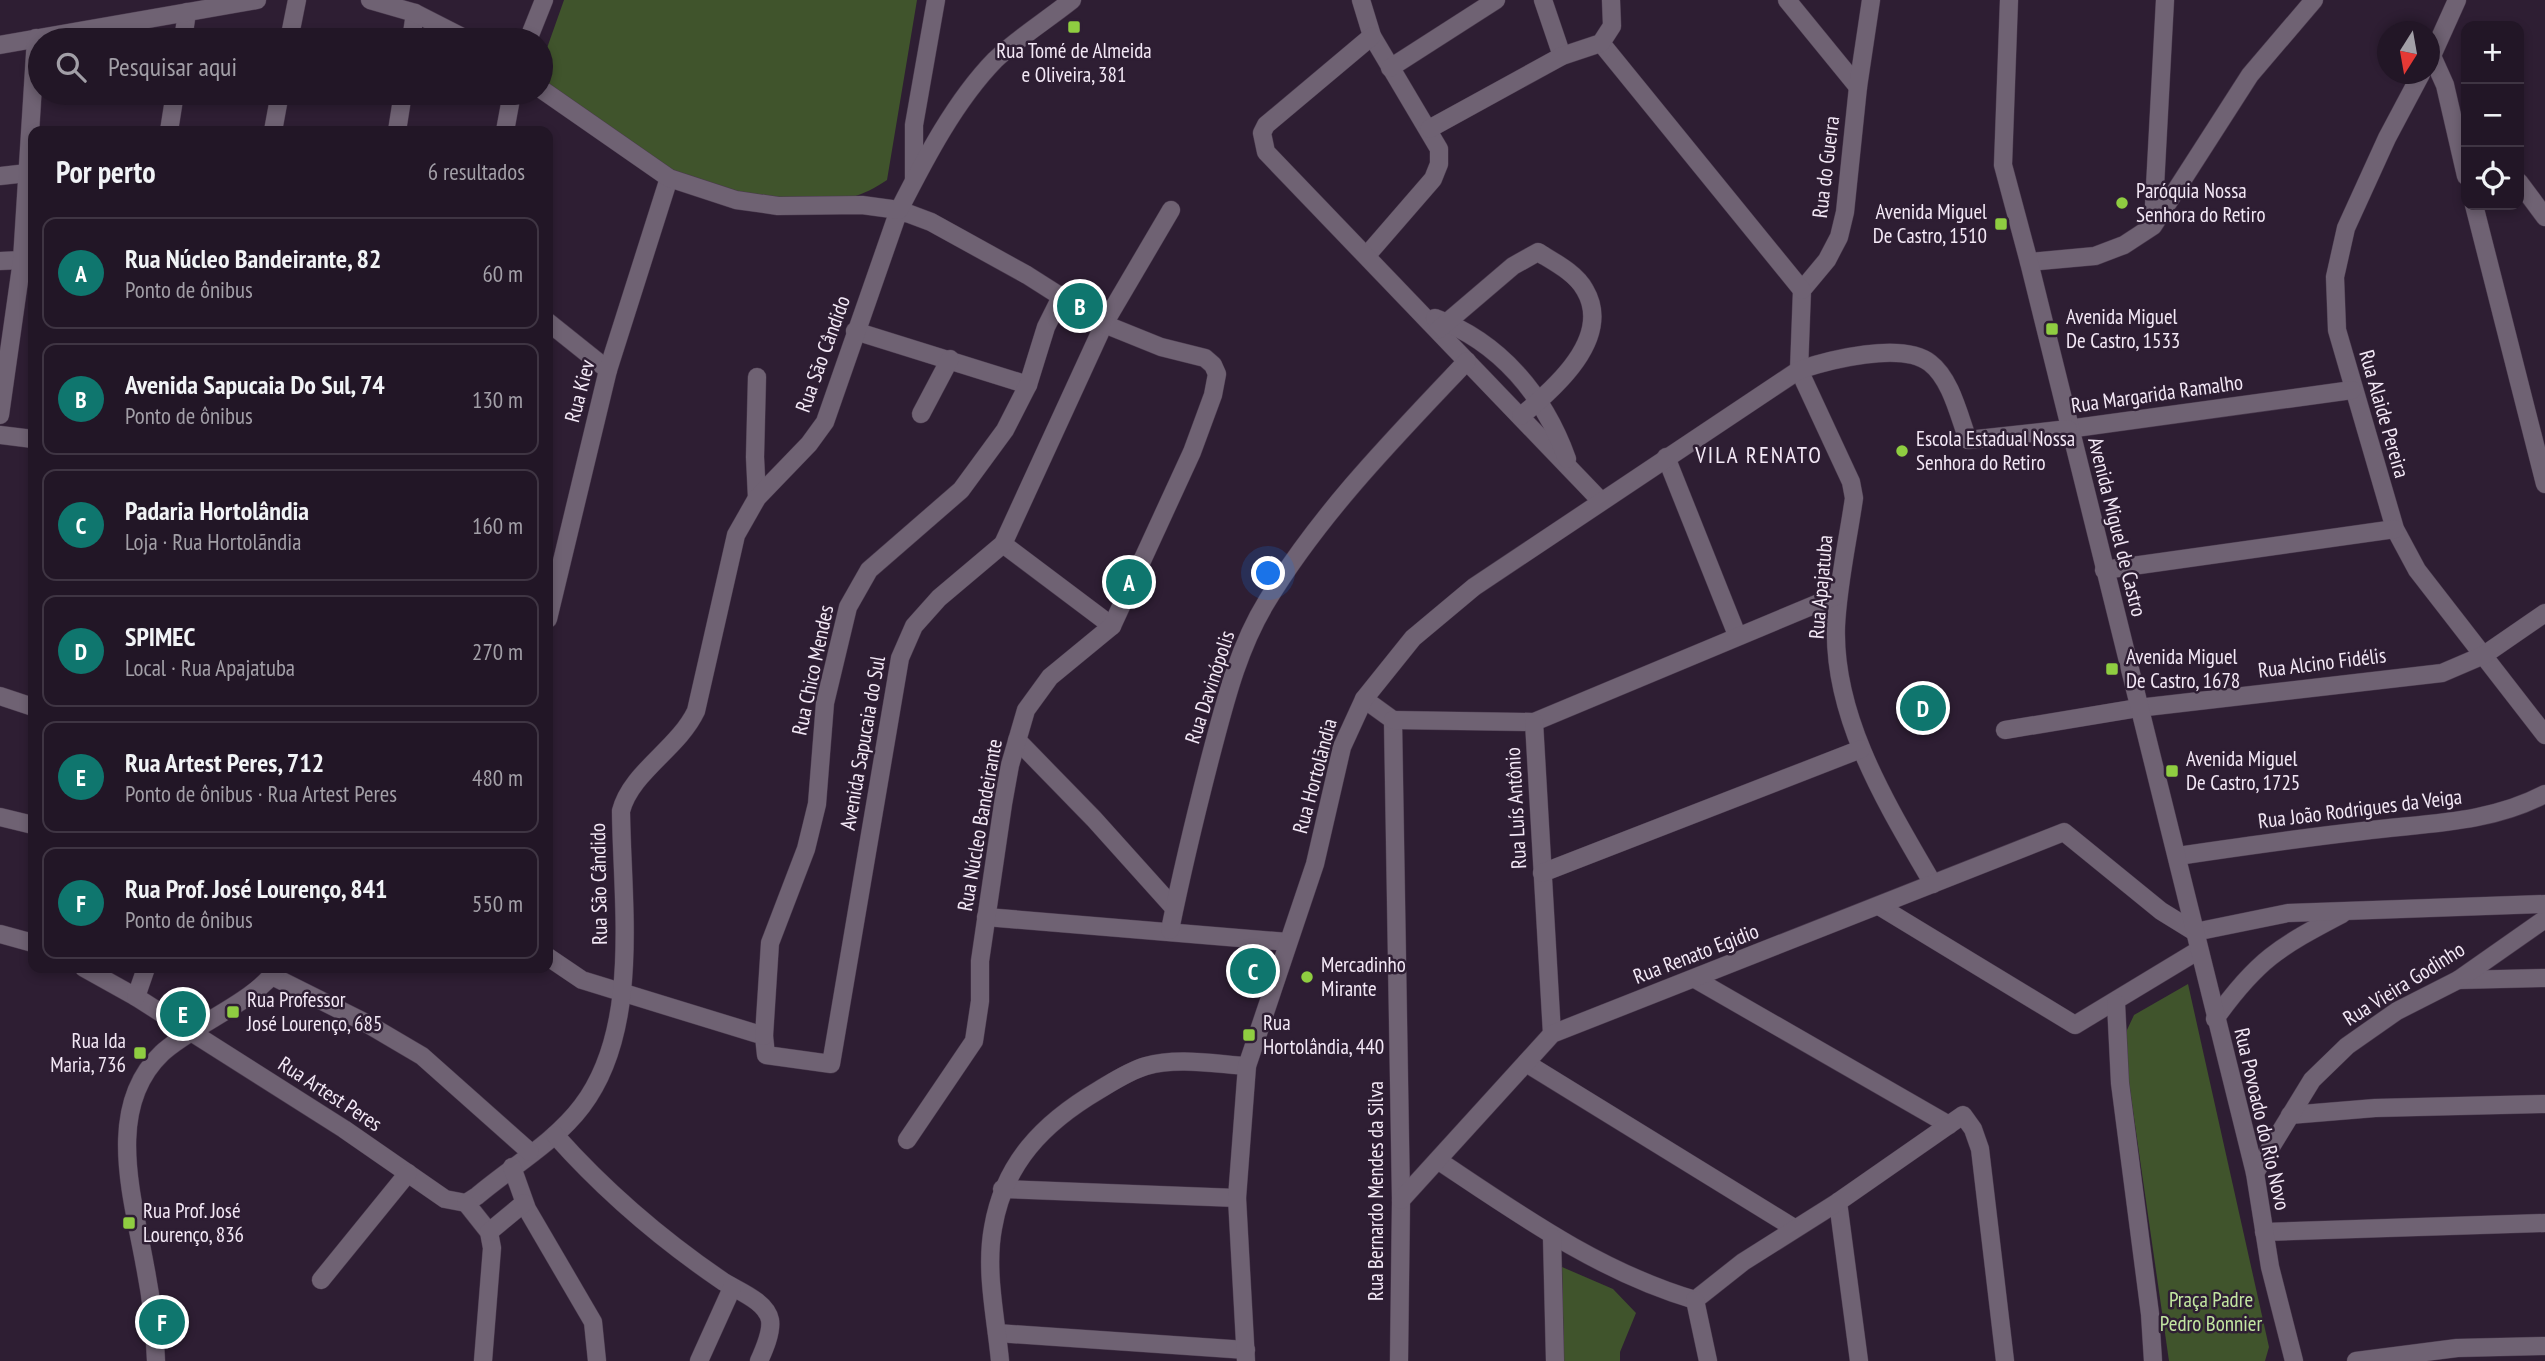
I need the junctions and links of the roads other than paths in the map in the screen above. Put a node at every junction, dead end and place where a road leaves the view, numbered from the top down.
1 (257, 0) edge
2 (297, 0) edge
3 (370, 0) edge
4 (544, 0) edge
5 (936, 0) edge
6 (1072, 0) edge
7 (1362, 0) edge
8 (1496, 0) edge
9 (1543, 0) edge
10 (1611, 0) edge
11 (1787, 0) edge
12 (1871, 0) edge
13 (2009, 0) edge
14 (2165, 0) edge
15 (2457, 0) edge
16 (2309, 2) edge
17 (187, 12) junction
18 (415, 13) junction
19 (94, 28) edge
20 (185, 28) edge
21 (291, 28) edge
22 (413, 28) edge
23 (444, 28) edge
24 (533, 28) edge
25 (1372, 36) junction
26 (2440, 38) edge
27 (28, 40) edge
28 (1601, 43) junction
29 (0, 45) edge
30 (1562, 56) junction
31 (1390, 68) junction
32 (2440, 75) edge
33 (2416, 84) edge
34 (2445, 85) junction
35 (1858, 87) junction
36 (553, 97) edge
37 (32, 105) edge
38 (173, 105) edge
39 (278, 105) edge
40 (401, 105) edge
41 (510, 105) edge
42 (2461, 106) edge
43 (30, 126) edge
44 (170, 126) edge
45 (274, 126) edge
46 (398, 126) edge
47 (506, 126) edge
48 (1429, 129) junction
49 (2461, 154) edge
50 (28, 158) edge
51 (27, 173) junction
52 (0, 176) edge
53 (668, 178) junction
54 (915, 179) junction
55 (2524, 189) edge
56 (899, 210) junction
57 (1171, 210) dead end
58 (2475, 210) edge
59 (2545, 217) edge
60 (2153, 226) junction
61 (1368, 254) junction
62 (22, 260) junction
63 (0, 261) edge
64 (2029, 262) junction
65 (1802, 290) junction
66 (1062, 295) junction
67 (1104, 324) junction
68 (553, 326) edge
69 (1441, 326) junction
70 (855, 331) junction
71 (950, 359) junction
72 (1467, 361) junction
73 (608, 370) junction
74 (1799, 370) junction
75 (757, 377) dead end
76 (1028, 385) junction
77 (2352, 390) junction
78 (1540, 401) junction
79 (921, 414) dead end
80 (0, 415) edge
81 (1521, 416) junction
82 (2068, 429) junction
83 (0, 435) edge
84 (28, 438) edge
85 (1968, 440) joint
86 (1666, 457) junction
87 (1569, 465) junction
88 (2545, 484) edge
89 (757, 498) junction
90 (1600, 500) junction
91 (2395, 529) junction
92 (1003, 544) junction
93 (2105, 570) junction
94 (1838, 595) junction
95 (553, 598) edge
96 (2545, 612) edge
97 (1112, 626) junction
98 (1737, 635) junction
99 (2484, 656) junction
100 (0, 696) edge
101 (1364, 699) junction
102 (28, 704) edge
103 (2138, 708) junction
104 (1393, 720) junction
105 (1534, 722) junction
106 (2005, 730) dead end
107 (2545, 735) edge
108 (1017, 740) junction
109 (1861, 749) junction
110 (2545, 794) edge
111 (0, 817) edge
112 (28, 824) edge
113 (2178, 856) junction
114 (1542, 873) junction
115 (1933, 884) junction
116 (2545, 904) edge
117 (1880, 906) junction
118 (1174, 908) junction
119 (2346, 913) junction
120 (986, 917) junction
121 (2545, 919) edge
122 (1170, 930) junction
123 (0, 934) edge
124 (2197, 941) junction
125 (28, 942) edge
126 (1288, 942) junction
127 (553, 960) edge
128 (93, 973) edge
129 (144, 973) edge
130 (273, 973) edge
131 (276, 973) edge
132 (2545, 978) edge
133 (1695, 979) junction
134 (2458, 980) junction
135 (623, 993) junction
136 (136, 997) junction
137 (2116, 1003) junction
138 (2216, 1019) junction
139 (190, 1032) junction
140 (1552, 1034) junction
141 (764, 1036) junction
142 (1526, 1063) junction
143 (1247, 1066) junction
144 (2545, 1104) edge
145 (2290, 1115) junction
146 (1956, 1120) junction
147 (555, 1135) junction
148 (907, 1140) dead end
149 (530, 1152) junction
150 (1439, 1161) junction
151 (512, 1167) junction
152 (408, 1173) junction
153 (2255, 1173) junction
154 (1002, 1189) junction
155 (1237, 1198) junction
156 (1401, 1200) junction
157 (1838, 1202) junction
158 (466, 1203) junction
159 (524, 1203) junction
160 (2545, 1223) edge
161 (1794, 1228) junction
162 (489, 1232) junction
163 (2264, 1232) junction
164 (1552, 1237) junction
165 (321, 1280) dead end
166 (732, 1288) junction
167 (1695, 1300) junction
168 (998, 1333) junction
169 (2545, 1346) edge
170 (1246, 1355) edge
171 (2292, 1358) edge
172 (156, 1361) edge
173 (483, 1361) edge
174 (597, 1361) edge
175 (699, 1361) edge
176 (759, 1361) edge
177 (1000, 1361) edge
178 (1399, 1361) edge
179 (1555, 1361) edge
180 (1709, 1361) edge
181 (1859, 1361) edge
182 (2005, 1361) edge
183 (2153, 1361) edge
184 (2356, 1361) edge

1 - 17 street
2 - 21 street
3 - 18 street
4 - 24 street
5 - 54 street
6 - 54 street, Rua São Cândido
7 - 25 street
8 - 31 street
9 - 30 street
10 - 28 street
11 - 35 street
12 - 35 street, Rua do Guerra
13 - 64 street, Avenida Miguel de Castro
14 - 60 street
15 - 26 street
16 - 60 street
17 - 19 street
17 - 20 street
18 - 22 street
18 - 23 street
25 - 31 street
25 - 61 street
27 - 29 street
28 - 30 street
28 - 65 street
30 - 48 street
31 - 48 street
32 - 34 street
33 - 77 street, Rua Alaide Pereira
34 - 42 street
34 - 49 street
35 - 65 street, Rua do Guerra
36 - 53 street, Rua Núcleo Bandeirante
37 - 43 street
38 - 44 street
39 - 45 street
40 - 46 street
41 - 47 street
48 - 61 street
50 - 51 street
51 - 52 street
51 - 62 street
53 - 56 street, Rua Núcleo Bandeirante
53 - 73 street, Rua Kiev
54 - 56 street, Rua São Cândido
55 - 59 street
56 - 66 street, Rua Núcleo Bandeirante
56 - 70 street, Rua São Cândido
57 - 67 street, Avenida Sapucaia do Sul
58 - 88 street
60 - 64 street
61 - 69 street
62 - 63 street
62 - 80 street
64 - 82 street, Avenida Miguel de Castro
65 - 74 street
66 - 67 street, Rua Núcleo Bandeirante
66 - 76 street, Rua Chico Mendes
67 - 92 street, Avenida Sapucaia do Sul
67 - 97 street, Rua Núcleo Bandeirante
68 - 73 street
69 - 72 street
69 - 78 street
69 - 78 street
70 - 71 street
70 - 89 street, Rua São Cândido
71 - 76 street
71 - 79 street
72 - 81 street
72 - 118 street, Rua Davinópolis
73 - 95 street, Rua Kiev
74 - 85 street, Rua Hortolãndia
74 - 86 street, Rua Hortolãndia
74 - 94 street, Rua Apajatuba
75 - 89 street
76 - 141 street, Rua Chico Mendes
77 - 82 street, Rua Margarida Ramalho
77 - 91 street, Rua Alaide Pereira
78 - 81 street
78 - 87 street
81 - 87 street
82 - 85 street, Rua Margarida Ramalho
82 - 93 street, Avenida Miguel de Castro
83 - 84 street
86 - 90 street, Rua Hortolãndia
86 - 98 street
87 - 90 street
89 - 135 street, Rua São Cândido
90 - 101 street, Rua Hortolãndia
91 - 93 street
91 - 99 street, Rua Alaide Pereira
92 - 97 street
92 - 141 street, Avenida Sapucaia do Sul
93 - 103 street, Avenida Miguel de Castro
94 - 98 street
94 - 109 street, Rua Apajatuba
96 - 99 street, Rua Alcino Fidélis
97 - 108 street, Rua Núcleo Bandeirante
98 - 105 street
99 - 103 street, Rua Alcino Fidélis
99 - 107 street, Rua Alaide Pereira
100 - 102 street
101 - 104 street
101 - 126 street, Rua Hortolãndia
103 - 106 street, Rua Alcino Fidélis
103 - 113 street, Avenida Miguel de Castro
104 - 105 street, Rua Luís Antônio
104 - 156 street, Rua Bernardo Mendes da Silva
105 - 114 street, Rua Luís Antônio
108 - 118 street
108 - 120 street, Rua Núcleo Bandeirante
109 - 114 street
109 - 115 street, Rua Apajatuba
110 - 113 street, Rua João Rodrigues da Veiga
111 - 112 street
113 - 124 street, Avenida Miguel de Castro
114 - 140 street, Rua Luís Antônio
115 - 117 street, Rua Renato Egidio
115 - 124 street, Rua Renato Egidio
116 - 119 street, Rua Povoado do Rio Novo
117 - 133 street, Rua Renato Egidio
117 - 137 street
118 - 122 street, Rua Davinópolis
119 - 124 street, Rua Povoado do Rio Novo
119 - 138 street, Rua Povoado do Rio Novo
120 - 122 street
120 - 148 street, Rua Núcleo Bandeirante
121 - 134 street, Rua Vieira Godinho
122 - 126 street
123 - 125 street
124 - 137 street
124 - 138 street, Avenida Miguel de Castro
126 - 143 street, Rua Hortolãndia
127 - 135 street
128 - 136 street, Rua Artest Peres
129 - 136 street
130 - 139 street
131 - 149 street
132 - 134 street
133 - 140 street, Rua Renato Egidio
133 - 146 street
134 - 145 street, Rua Vieira Godinho
135 - 141 street
135 - 147 street, Rua São Cândido
136 - 139 street, Rua Artest Peres
137 - 183 street
138 - 153 street, Rua Povoado do Rio Novo
139 - 152 street, Rua Artest Peres
139 - 172 street
140 - 142 street, Rua Renato Egidio
142 - 150 street, Rua Renato Egidio
142 - 161 street
143 - 154 street
143 - 155 street, Rua Hortolãndia
144 - 145 street
145 - 153 street, Rua Vieira Godinho
146 - 157 street
146 - 182 street
147 - 149 street, Rua São Cândido
147 - 166 street
149 - 151 street, Rua São Cândido
150 - 156 street, Rua Renato Egidio
150 - 164 street
151 - 158 street
151 - 159 street
152 - 158 street, Rua Artest Peres
152 - 165 street
153 - 163 street, Rua Povoado do Rio Novo
154 - 155 street
154 - 168 street
155 - 170 street, Rua Hortolãndia
156 - 178 street, Rua Bernardo Mendes da Silva
157 - 161 street
157 - 181 street
158 - 162 street
159 - 162 street
159 - 174 street
160 - 163 street
161 - 167 street
162 - 173 street
163 - 171 street, Rua Povoado do Rio Novo
164 - 167 street
164 - 179 street
166 - 175 street
166 - 176 street
167 - 180 street
168 - 170 street
168 - 177 street
169 - 184 street

